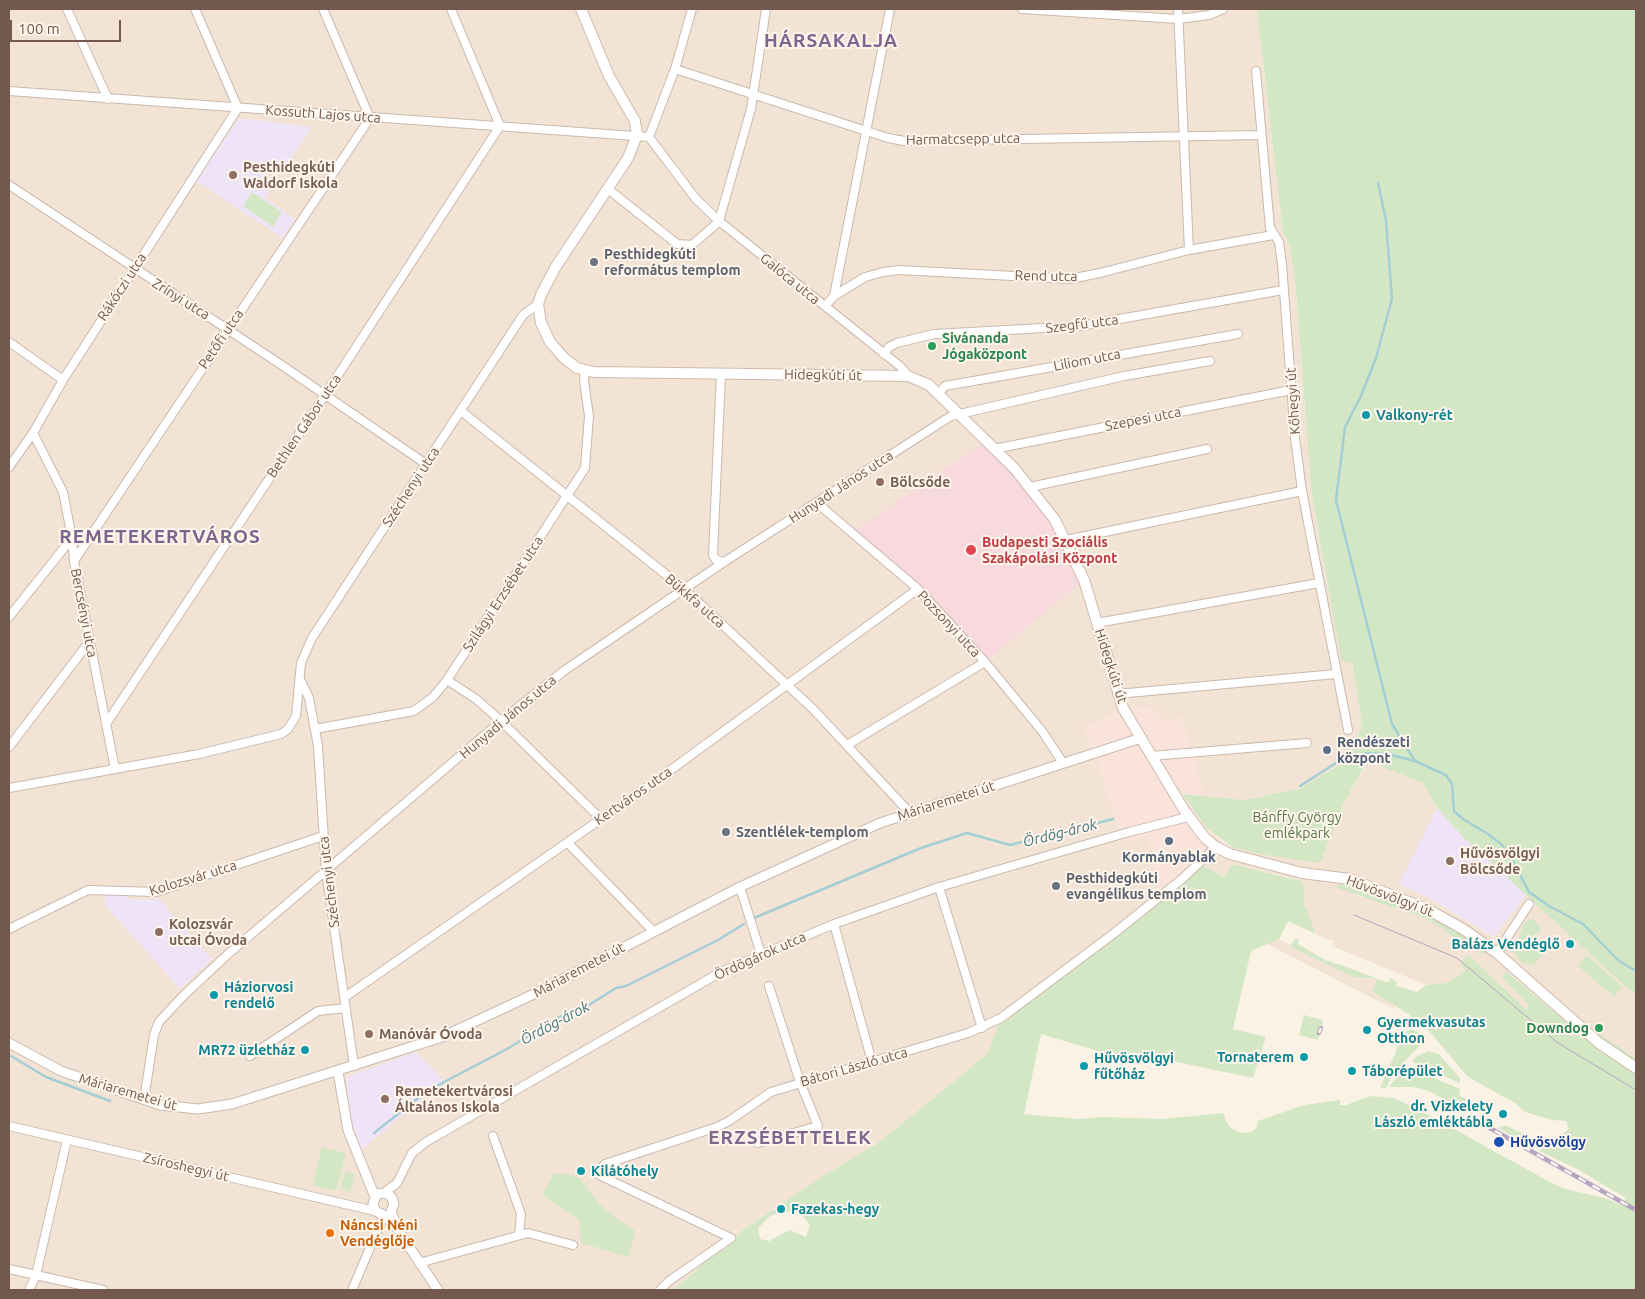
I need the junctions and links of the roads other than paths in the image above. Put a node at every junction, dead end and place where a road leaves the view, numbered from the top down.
1 (67, 9) edge
2 (196, 9) edge
3 (323, 9) edge
4 (450, 9) edge
5 (581, 9) edge
6 (692, 9) edge
7 (766, 9) edge
8 (890, 9) edge
9 (1022, 9) edge
10 (1178, 9) edge
11 (1223, 9) edge
12 (1178, 19) junction
13 (675, 69) junction
14 (1256, 71) dead end
15 (9, 91) edge
16 (754, 94) junction
17 (108, 99) junction
18 (238, 108) junction
19 (370, 118) junction
20 (500, 126) junction
21 (865, 131) junction
22 (637, 135) junction
23 (1261, 135) junction
24 (1183, 136) junction
25 (649, 137) junction
26 (9, 185) edge
27 (608, 189) junction
28 (718, 221) junction
29 (1273, 235) junction
30 (1189, 250) junction
31 (134, 269) junction
32 (1283, 290) junction
33 (834, 296) junction
34 (538, 304) junction
35 (825, 306) junction
36 (228, 329) junction
37 (1238, 334) dead end
38 (9, 342) edge
39 (884, 354) junction
40 (1210, 361) dead end
41 (584, 371) junction
42 (908, 376) junction
43 (721, 378) junction
44 (63, 380) junction
45 (1291, 390) junction
46 (939, 393) junction
47 (325, 395) junction
48 (461, 411) junction
49 (958, 413) junction
50 (32, 433) junction
51 (994, 449) junction
52 (1207, 449) dead end
53 (426, 464) junction
54 (9, 467) edge
55 (1030, 486) junction
56 (1302, 491) junction
57 (568, 496) junction
58 (817, 503) junction
59 (72, 538) junction
60 (1066, 540) junction
61 (74, 561) junction
62 (724, 562) junction
63 (1319, 583) junction
64 (918, 589) junction
65 (684, 590) junction
66 (9, 617) edge
67 (1097, 623) junction
68 (90, 641) junction
69 (985, 662) junction
70 (1336, 674) junction
71 (299, 678) junction
72 (446, 680) junction
73 (788, 685) junction
74 (1117, 694) junction
75 (298, 697) junction
76 (309, 698) junction
77 (501, 721) junction
78 (106, 724) junction
79 (315, 728) junction
80 (1348, 730) dead end
81 (1141, 738) junction
82 (1307, 743) dead end
83 (847, 745) junction
84 (9, 747) edge
85 (1151, 756) junction
86 (1063, 763) junction
87 (115, 769) junction
88 (9, 788) edge
89 (909, 812) junction
90 (1188, 817) junction
91 (601, 819) junction
92 (323, 836) junction
93 (568, 843) junction
94 (1216, 847) junction
95 (326, 871) junction
96 (740, 887) junction
97 (939, 887) junction
98 (1529, 904) dead end
99 (834, 924) junction
100 (9, 929) edge
101 (653, 931) junction
102 (1497, 953) junction
103 (761, 954) junction
104 (769, 986) dead end
105 (345, 997) junction
106 (346, 1008) junction
107 (982, 1028) junction
108 (9, 1043) edge
109 (250, 1056) dead end
110 (872, 1062) junction
111 (354, 1066) junction
112 (1636, 1068) edge
113 (338, 1072) junction
114 (800, 1082) junction
115 (144, 1100) junction
116 (9, 1126) edge
117 (493, 1136) dead end
118 (67, 1140) junction
119 (758, 1143) dead end
120 (380, 1194) junction
121 (380, 1215) junction
122 (519, 1235) junction
123 (572, 1245) dead end
124 (419, 1263) junction
125 (9, 1269) edge
126 (36, 1275) junction
127 (29, 1290) edge
128 (103, 1290) edge
129 (352, 1290) edge
130 (438, 1290) edge
131 (660, 1290) edge

1 - 17 street
2 - 18 street
3 - 19 street
4 - 20 street
5 - 22 main road
6 - 13 street
7 - 16 street
8 - 21 street
9 - 12 street
10 - 12 street
11 - 12 street
12 - 24 street
13 - 16 street, Harmatcsepp utca
13 - 25 street
14 - 23 street, Kőhegyi út
15 - 17 street, Kossuth Lajos utca
16 - 21 street, Harmatcsepp utca
16 - 28 street
17 - 18 street, Kossuth Lajos utca
18 - 19 street, Kossuth Lajos utca
18 - 31 street, Rákóczi utca
19 - 20 street, Kossuth Lajos utca
19 - 36 street, Petőfi utca
20 - 22 street, Kossuth Lajos utca
20 - 47 street, Bethlen Gábor utca
21 - 24 street, Harmatcsepp utca
21 - 33 street
22 - 25 street
22 - 27 main road
23 - 24 street, Harmatcsepp utca
23 - 29 street, Kőhegyi út
24 - 30 street
25 - 28 street, Galóca utca
26 - 31 street, Zrínyi utca
27 - 28 street
27 - 34 main road
28 - 35 street, Galóca utca
29 - 30 street, Rend utca
29 - 32 street, Kőhegyi út
30 - 33 street, Rend utca
31 - 36 street, Zrínyi utca
31 - 44 street, Rákóczi utca
32 - 39 street, Szegfű utca
32 - 45 street, Kőhegyi út
33 - 35 street, Rend utca
34 - 41 main road
34 - 48 street, Széchenyi utca
35 - 39 street, Galóca utca
36 - 47 street, Zrínyi utca
36 - 61 street, Petőfi utca
37 - 46 street, Liliom utca
38 - 44 street
39 - 42 street, Galóca utca
40 - 49 street, Hunyadi János utca
41 - 43 main road, Hidegkúti út
41 - 57 street, Szilágyi Erzsébet utca
42 - 43 main road, Hidegkúti út
42 - 46 main road, Hidegkúti út
43 - 62 street
44 - 50 street, Rákóczi utca
45 - 51 street, Szepesi utca
45 - 56 street, Kőhegyi út
46 - 49 main road, Hidegkúti út
47 - 53 street, Zrínyi utca
47 - 78 street, Bethlen Gábor utca
48 - 53 street, Széchenyi utca
48 - 57 street, Bükkfa utca
49 - 51 main road, Hidegkúti út
49 - 58 street, Hunyadi János utca
50 - 54 street, Rákóczi utca
50 - 59 street, Bercsényi utca
51 - 55 main road, Hidegkúti út
52 - 55 street
53 - 71 street, Széchenyi utca
55 - 60 main road, Hidegkúti út
56 - 60 street
56 - 63 street, Kőhegyi út
57 - 65 street, Bükkfa utca
57 - 72 street, Szilágyi Erzsébet utca
58 - 62 street, Hunyadi János utca
58 - 64 street, Pozsonyi utca
59 - 61 street, Bercsényi utca
59 - 66 street
60 - 67 main road, Hidegkúti út
61 - 68 street, Bercsényi utca
62 - 65 street, Hunyadi János utca
63 - 67 street
63 - 70 street, Kőhegyi út
64 - 69 street, Pozsonyi utca
64 - 73 street, Kertváros utca
65 - 73 street, Bükkfa utca
65 - 77 street, Hunyadi János utca
67 - 74 main road, Hidegkúti út
68 - 78 street, Bercsényi utca
68 - 84 street
69 - 83 street
69 - 86 street, Pozsonyi utca
70 - 74 street
70 - 80 street, Kőhegyi út
71 - 75 street, Széchenyi utca
71 - 76 street, Széchenyi utca
72 - 77 street
72 - 79 street, Szilágyi Erzsébet utca
73 - 83 street, Bükkfa utca
73 - 91 street, Kertváros utca
74 - 81 main road, Hidegkúti út
75 - 76 street
75 - 87 street, Széchenyi utca
76 - 79 street, Széchenyi utca
77 - 91 street
77 - 95 street, Hunyadi János utca
78 - 87 street, Bercsényi utca
79 - 92 street, Széchenyi utca
81 - 85 main road, Hidegkúti út
81 - 86 street, Máriaremetei út
82 - 85 street
83 - 89 street, Bükkfa utca
85 - 90 main road, Hidegkúti út
86 - 89 street, Máriaremetei út
87 - 88 street
89 - 96 street, Máriaremetei út
90 - 94 main road, Hidegkúti út
90 - 97 street, Ördögárok utca
91 - 93 street, Kertváros utca
92 - 95 street, Széchenyi utca
92 - 100 street, Kolozsvár utca
93 - 101 street
93 - 105 street, Kertváros utca
94 - 102 main road, Hűvösvölgyi út
94 - 107 street, Bátori László utca
95 - 105 street, Széchenyi utca
95 - 115 street, Hunyadi János utca
96 - 101 street, Máriaremetei út
96 - 103 street
97 - 99 street, Ördögárok utca
97 - 107 street
98 - 102 street
99 - 103 street, Ördögárok utca
99 - 110 street
101 - 111 street, Máriaremetei út
102 - 112 main road, Hűvösvölgyi út
103 - 120 street, Ördögárok utca
104 - 114 street
105 - 106 street, Széchenyi utca
106 - 109 street
106 - 111 street, Széchenyi utca
107 - 110 street, Bátori László utca
108 - 115 street, Máriaremetei út
110 - 114 street, Bátori László utca
111 - 113 street, Máriaremetei út
113 - 115 street, Máriaremetei út
113 - 120 street
114 - 119 street
114 - 131 street, Bátori László utca
116 - 118 street, Zsíroshegyi út
117 - 122 street
118 - 121 street, Zsíroshegyi út
118 - 126 street
120 - 121 street
120 - 121 street
121 - 124 street
121 - 129 street
122 - 123 street
122 - 124 street
124 - 130 street
125 - 126 street
126 - 127 street
126 - 128 street

